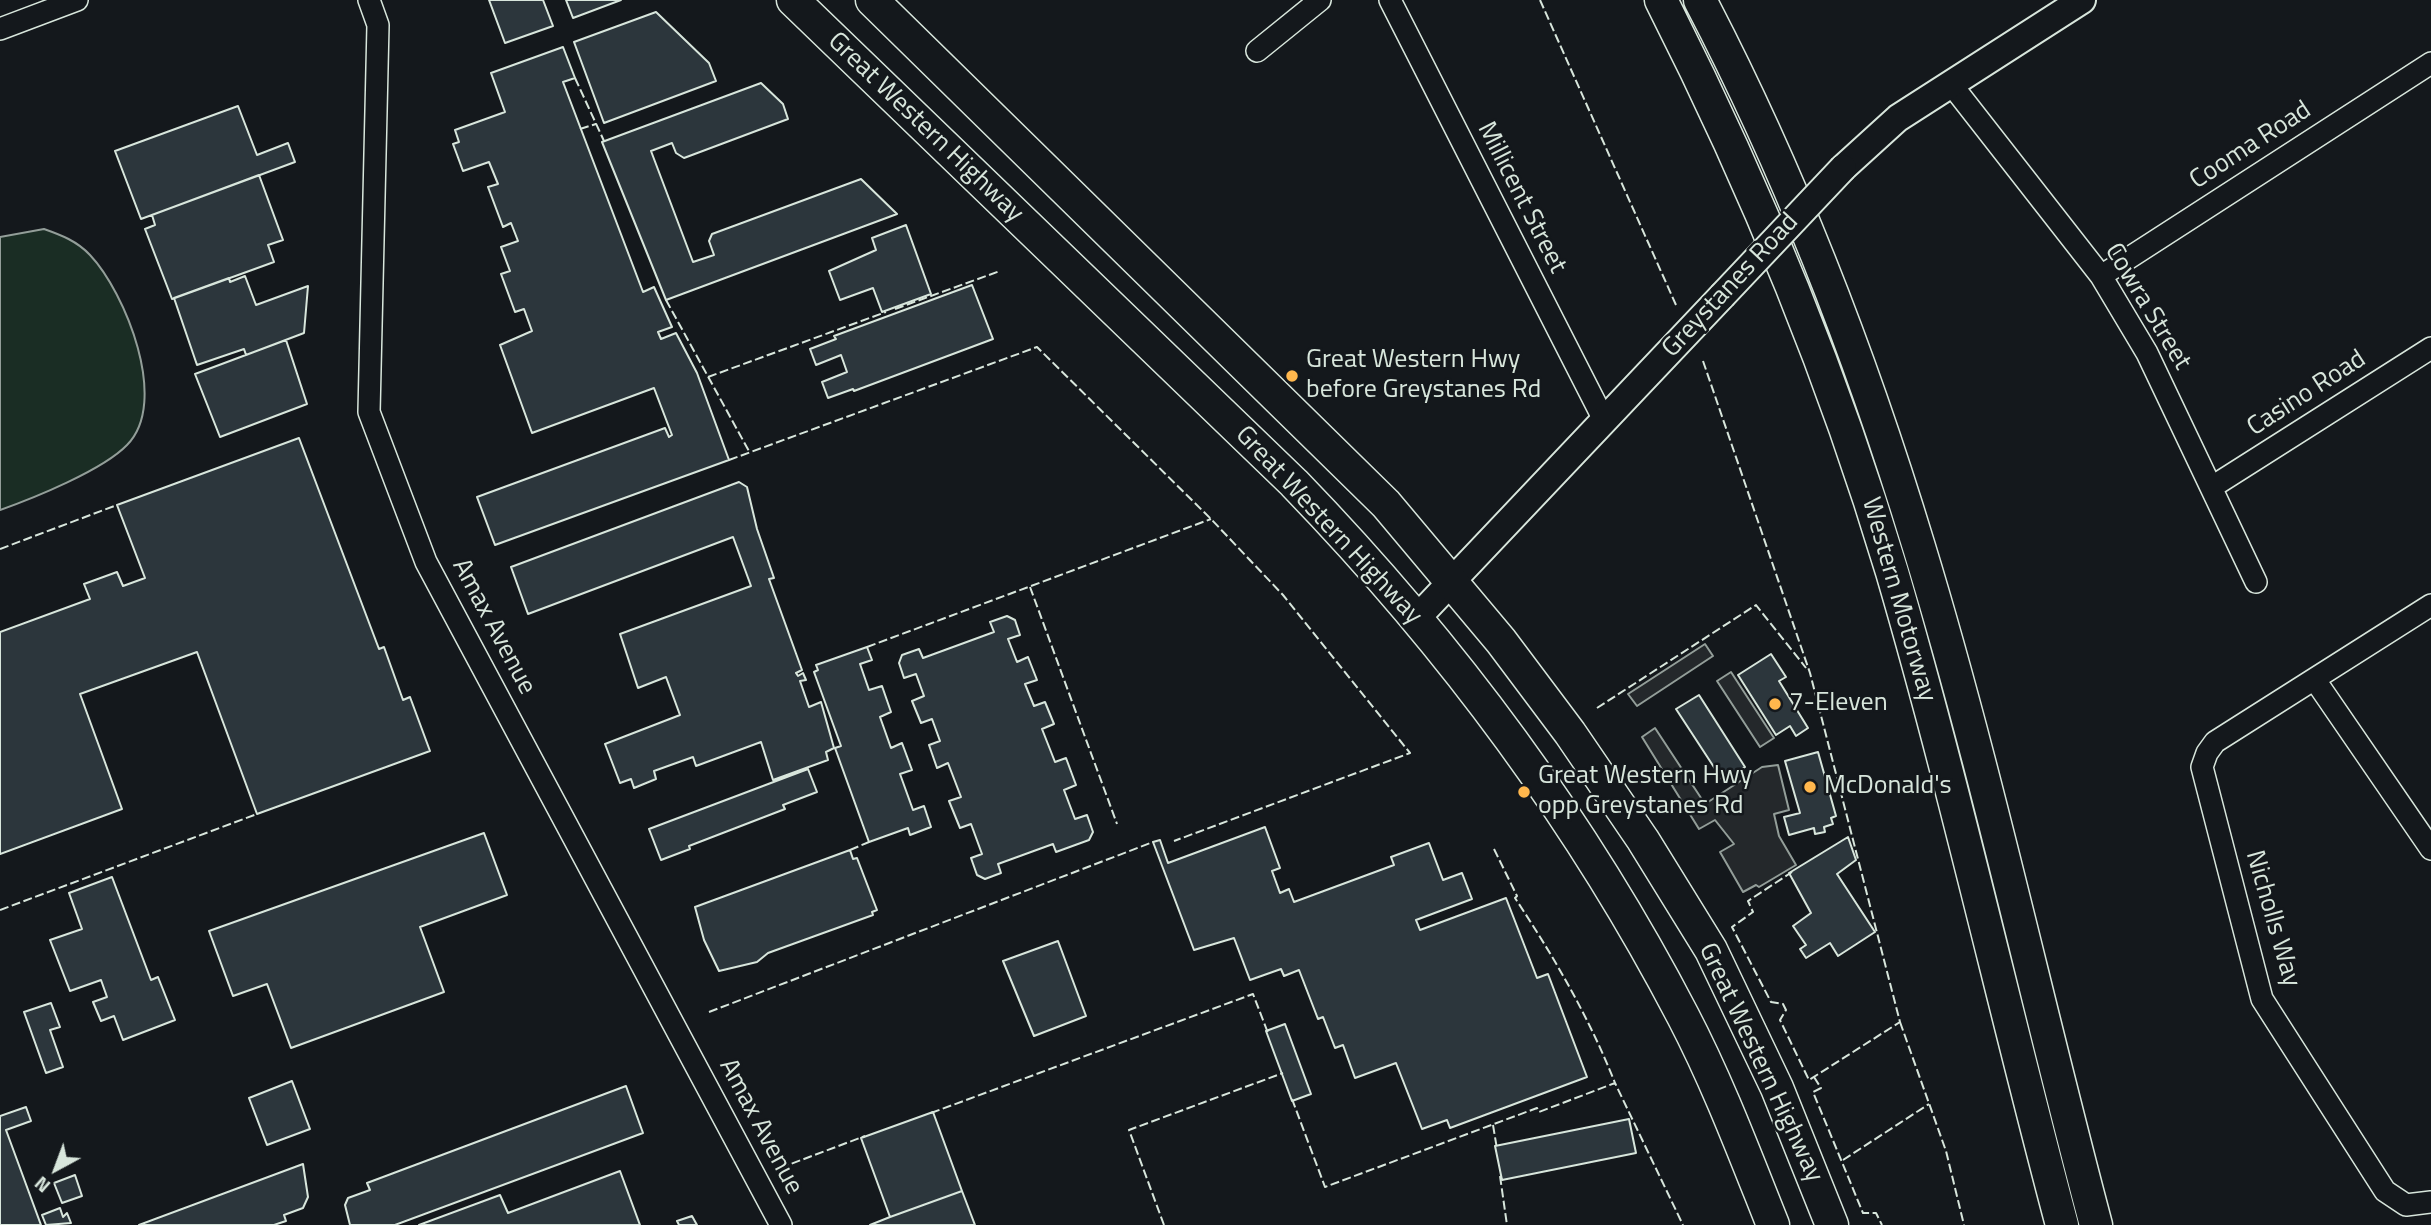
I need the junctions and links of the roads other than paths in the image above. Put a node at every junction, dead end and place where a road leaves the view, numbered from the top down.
1 (77, 0) edge
2 (369, 0) edge
3 (793, 0) edge
4 (872, 0) edge
5 (1320, 0) edge
6 (1390, 0) edge
7 (1661, 0) edge
8 (1700, 0) edge
9 (2082, 0) edge
10 (0, 29) edge
11 (1257, 51) dead end
12 (2431, 63) edge
13 (1951, 84) junction
14 (2101, 276) junction
15 (2431, 348) edge
16 (1604, 420) junction
17 (2213, 487) junction
18 (1453, 580) junction
19 (2256, 582) dead end
20 (2431, 605) edge
21 (1416, 618) junction
22 (2315, 680) junction
23 (2431, 849) edge
24 (2431, 1202) edge
25 (781, 1225) edge
26 (1773, 1225) edge
27 (1832, 1225) edge
28 (2063, 1225) edge
29 (2096, 1225) edge

1 - 10 street
2 - 25 street, Amax Avenue
3 - 21 highway, Great Western Highway
4 - 18 highway, Great Western Highway
5 - 11 street
6 - 16 street, Millicent Street
7 - 28 highway, Western Motorway
8 - 29 highway, Western Motorway
9 - 13 main road, Greystanes Road
12 - 14 street, Cooma Road
13 - 14 street, Cowra Street
13 - 16 main road, Greystanes Road, bridge
14 - 17 street, Cowra Street
15 - 17 street, Casino Road
16 - 18 main road, Greystanes Road
17 - 19 street, Cowra Street
18 - 21 main road, Greystanes Road
18 - 27 highway, Great Western Highway
20 - 22 street, Nicholls Way
21 - 26 highway, Great Western Highway
22 - 23 street
22 - 24 street, Nicholls Way

